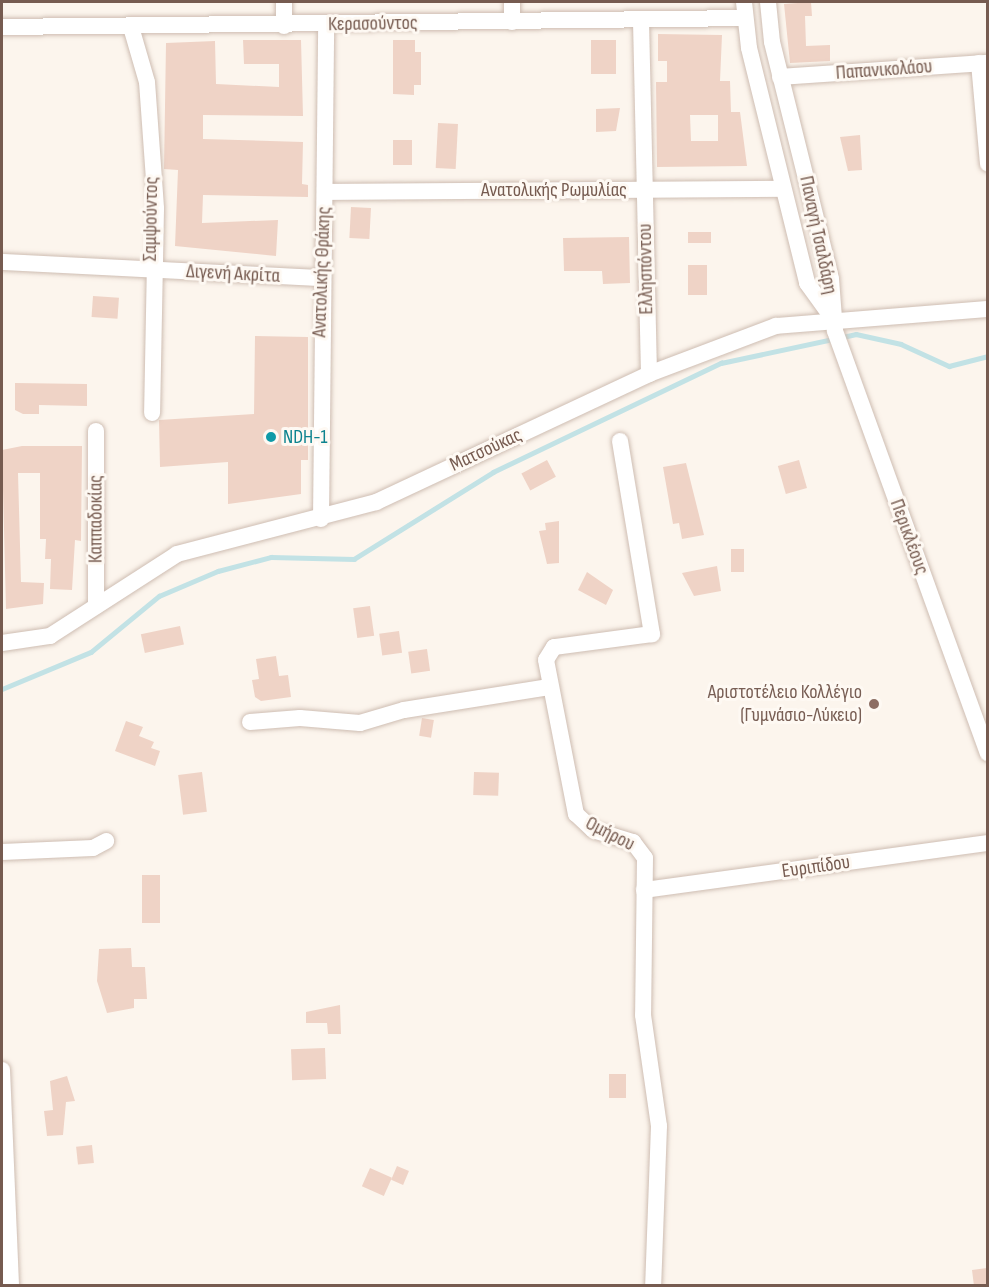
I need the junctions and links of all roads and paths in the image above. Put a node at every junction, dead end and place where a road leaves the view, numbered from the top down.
1 (284, 2) edge
2 (512, 2) edge
3 (768, 2) edge
4 (745, 10) edge
5 (641, 21) junction
6 (512, 22) junction
7 (326, 25) junction
8 (284, 26) junction
9 (2, 27) edge
10 (131, 27) junction
11 (983, 63) edge
12 (780, 77) junction
13 (987, 164) edge
14 (783, 189) junction
15 (644, 190) junction
16 (324, 192) junction
17 (2, 262) edge
18 (151, 271) junction
19 (321, 278) junction
20 (987, 309) edge
21 (834, 325) junction
22 (649, 374) junction
23 (152, 413) dead end
24 (96, 431) dead end
25 (620, 441) dead end
26 (321, 519) junction
27 (96, 606) junction
28 (2, 644) edge
29 (549, 687) junction
30 (250, 722) dead end
31 (987, 753) edge
32 (106, 841) dead end
33 (987, 843) edge
34 (2, 852) edge
35 (644, 890) junction
36 (2, 1070) edge
37 (6, 1211) edge
38 (11, 1286) edge
39 (653, 1286) edge

1 - 8 street
2 - 6 street
3 - 12 street, Παναγή Τσαλδάρη
4 - 5 street, Κερασούντος
4 - 14 street, Παναγή Τσαλδάρη
5 - 6 street, Κερασούντος
5 - 15 street, Ελλησπόντου
6 - 7 street, Κερασούντος
7 - 8 street, Κερασούντος
7 - 16 street, Ανατολικής Θράκης
8 - 10 street, Κερασούντος
9 - 10 street, Κερασούντος
10 - 18 street, Σαμψούντος
11 - 12 street, Παπανικολάου
11 - 13 street
12 - 21 street, Παναγή Τσαλδάρη
14 - 15 street, Ανατολικής Ρωμυλίας
14 - 21 street, Παναγή Τσαλδάρη
15 - 16 street, Ανατολικής Ρωμυλίας
15 - 22 street, Ελλησπόντου
16 - 19 street, Ανατολικής Θράκης
17 - 18 street, Διγενή Ακρίτα
18 - 19 street, Διγενή Ακρίτα
18 - 23 street, Σαμψούντος
19 - 26 street, Ανατολικής Θράκης
20 - 21 street, Ματσούκας
21 - 22 street, Ματσούκας
21 - 31 street, Περικλέους
22 - 26 street, Ματσούκας
24 - 27 street, Καππαδοκίας
25 - 29 street, Ομήρου
26 - 27 street, Ματσούκας
27 - 28 street, Ματσούκας
29 - 30 street
29 - 35 street, Ομήρου
32 - 34 street
33 - 35 street, Ευριπίδου
35 - 39 street, Ομήρου
36 - 37 street
37 - 38 street

